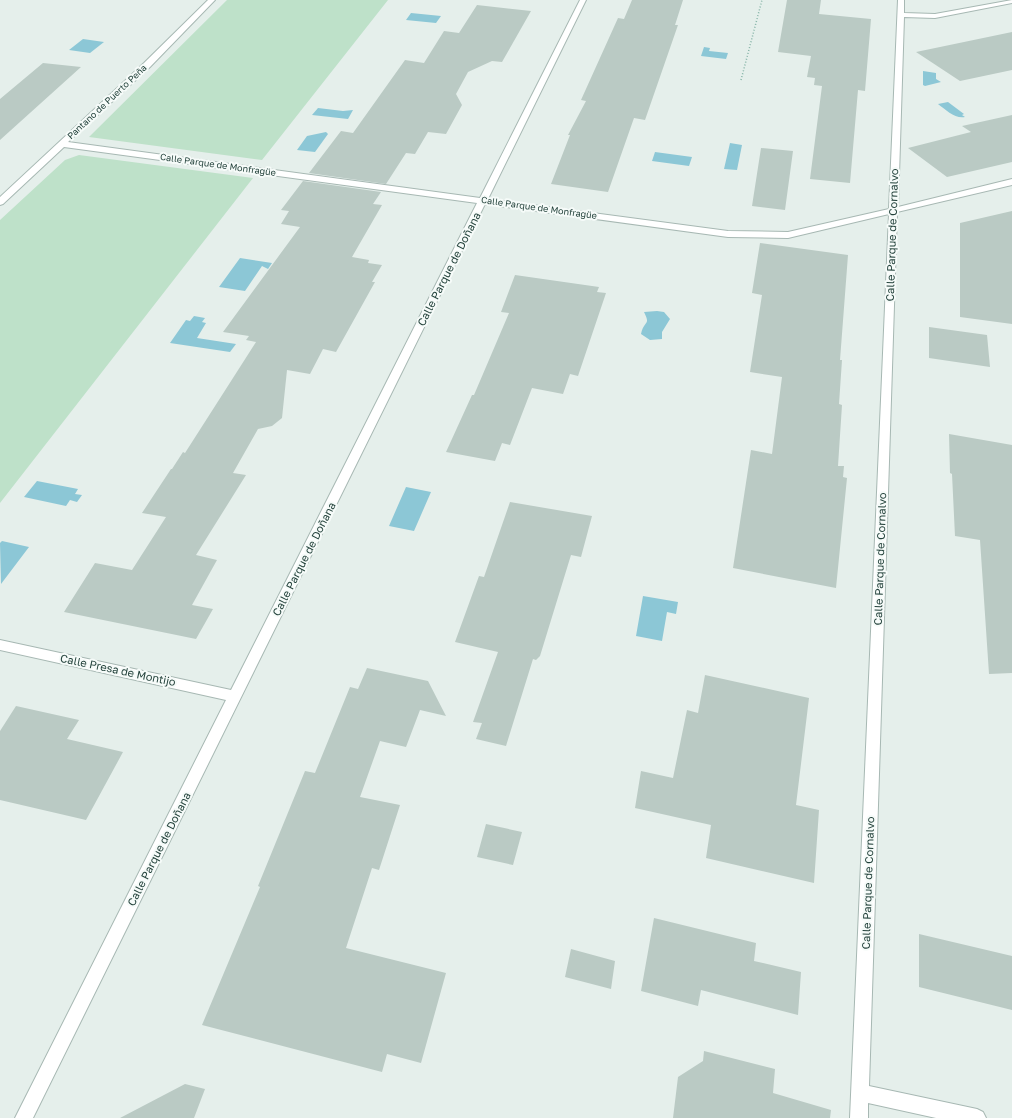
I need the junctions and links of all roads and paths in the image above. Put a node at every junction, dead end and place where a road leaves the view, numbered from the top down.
1 (212, 0) edge
2 (584, 0) edge
3 (762, 0) edge
4 (901, 0) edge
5 (1012, 1) edge
6 (900, 15) junction
7 (741, 80) dead end
8 (62, 144) junction
9 (1012, 182) edge
10 (483, 201) junction
11 (0, 202) edge
12 (893, 211) junction
13 (0, 645) edge
14 (235, 696) junction
15 (860, 1093) junction
16 (24, 1118) edge
17 (859, 1118) edge
18 (978, 1118) edge

1 - 8 street, Pantano de Puerto Peña
2 - 10 street, Calle Parque de Doñana
3 - 7 path
4 - 6 street, Calle Parque de Cornalvo
5 - 6 street
6 - 12 street, Calle Parque de Cornalvo
8 - 10 street, Calle Parque de Monfragüe
8 - 11 street, Pantano de Puerto Peña
9 - 12 street, Calle Parque de Monfragüe
10 - 12 street, Calle Parque de Monfragüe
10 - 14 street, Calle Parque de Doñana
12 - 15 street, Calle Parque de Cornalvo
13 - 14 street, Calle Presa de Montijo
14 - 16 street, Calle Parque de Doñana
15 - 17 street, Calle Parque de Cornalvo
15 - 18 street

